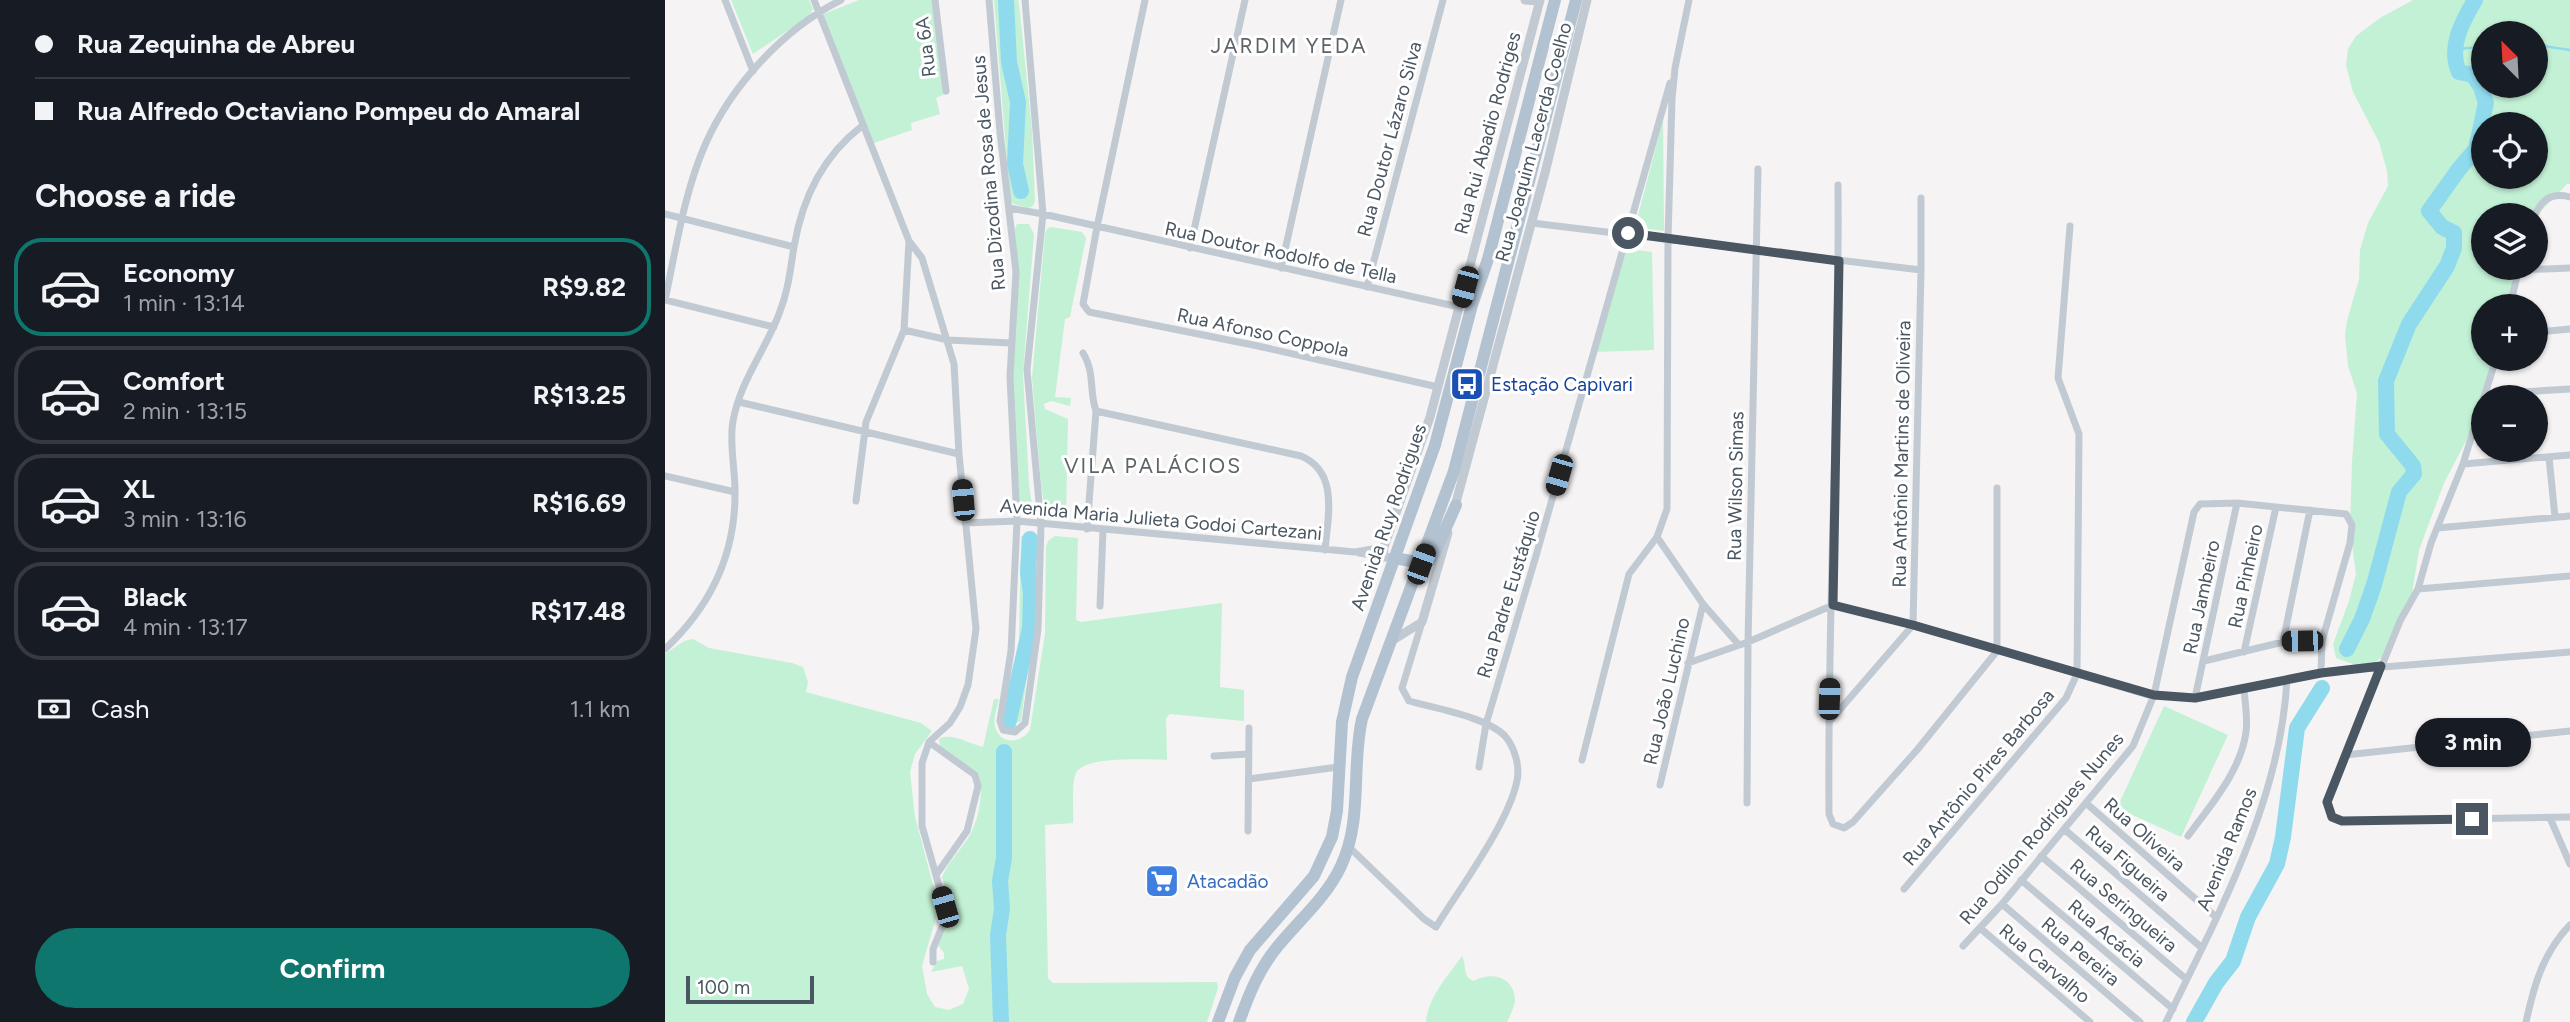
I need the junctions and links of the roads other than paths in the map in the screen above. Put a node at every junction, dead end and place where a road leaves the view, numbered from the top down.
1 (725, 0) edge
2 (814, 0) edge
3 (841, 0) edge
4 (935, 0) edge
5 (989, 0) edge
6 (1025, 0) edge
7 (1145, 0) edge
8 (1245, 0) edge
9 (1341, 0) edge
10 (1443, 0) edge
11 (1525, 0) edge
12 (1540, 0) edge
13 (1555, 0) edge
14 (1576, 0) edge
15 (1587, 0) edge
16 (1689, 0) edge
17 (819, 14) junction
18 (1675, 68) junction
19 (753, 71) junction
20 (946, 91) dead end
21 (862, 126) junction
22 (1758, 169) dead end
23 (1838, 185) dead end
24 (2570, 197) edge
25 (1921, 198) dead end
26 (2540, 203) edge
27 (1009, 208) junction
28 (665, 214) edge
29 (1043, 214) junction
30 (683, 218) junction
31 (1532, 223) junction
32 (2070, 226) dead end
33 (1097, 227) junction
34 (1628, 233) junction
35 (909, 238) junction
36 (1668, 239) junction
37 (794, 247) junction
38 (1190, 248) junction
39 (1756, 252) junction
40 (1839, 261) junction
41 (1282, 268) junction
42 (2548, 268) edge
43 (2570, 268) edge
44 (1921, 270) junction
45 (1367, 287) junction
46 (665, 300) edge
47 (1459, 307) junction
48 (774, 327) junction
49 (2570, 329) edge
50 (904, 330) junction
51 (2548, 331) edge
52 (948, 340) junction
53 (1011, 343) junction
54 (1083, 353) dead end
55 (1438, 387) junction
56 (2570, 390) edge
57 (2548, 392) edge
58 (739, 402) junction
59 (1095, 411) junction
60 (864, 431) junction
61 (2471, 438) edge
62 (959, 454) junction
63 (2570, 455) edge
64 (2549, 457) junction
65 (2463, 464) junction
66 (665, 475) edge
67 (1997, 488) dead end
68 (735, 492) junction
69 (856, 501) dead end
70 (2237, 503) junction
71 (1455, 505) junction
72 (2276, 507) junction
73 (2310, 510) junction
74 (2570, 516) edge
75 (2555, 517) junction
76 (1017, 521) junction
77 (965, 523) junction
78 (1041, 524) junction
79 (2437, 528) junction
80 (1087, 529) junction
81 (1103, 530) junction
82 (1657, 537) junction
83 (1325, 550) junction
84 (1387, 554) junction
85 (1421, 564) junction
86 (2570, 576) edge
87 (2418, 589) junction
88 (1703, 604) junction
89 (1833, 605) junction
90 (1100, 606) dead end
91 (1422, 622) junction
92 (1913, 625) junction
93 (2322, 641) junction
94 (1390, 642) junction
95 (1748, 642) junction
96 (2283, 642) junction
97 (1739, 645) junction
98 (665, 649) edge
99 (1997, 650) junction
100 (2244, 652) junction
101 (2570, 652) edge
102 (2204, 661) junction
103 (1688, 663) junction
104 (2381, 666) junction
105 (2321, 673) junction
106 (2077, 674) junction
107 (2287, 679) junction
108 (2244, 689) junction
109 (2154, 695) junction
110 (2195, 698) junction
111 (1829, 723) junction
112 (1486, 724) junction
113 (1249, 728) dead end
114 (2570, 731) edge
115 (929, 742) junction
116 (1248, 754) junction
117 (2345, 755) junction
118 (1213, 756) dead end
119 (1582, 760) dead end
120 (1479, 766) dead end
121 (1338, 767) junction
122 (1249, 779) junction
123 (1660, 785) dead end
124 (1747, 803) dead end
125 (2086, 803) junction
126 (2570, 817) edge
127 (2550, 818) junction
128 (2064, 829) junction
129 (1248, 831) dead end
130 (2188, 836) dead end
131 (1348, 846) junction
132 (2042, 856) junction
133 (2570, 864) edge
134 (936, 875) junction
135 (2021, 880) junction
136 (1904, 889) dead end
137 (2002, 904) junction
138 (2215, 916) junction
139 (2570, 925) edge
140 (1980, 928) junction
141 (1963, 946) dead end
142 (2202, 948) junction
143 (933, 962) dead end
144 (2186, 979) junction
145 (2172, 1009) junction
146 (1218, 1022) edge
147 (1239, 1022) edge
148 (2090, 1022) edge
149 (2140, 1022) edge
150 (2166, 1022) edge
151 (2526, 1022) edge

1 - 19 street
2 - 17 street
3 - 17 street
4 - 20 street, Rua 6A
5 - 27 street, Rua Dizodina Rosa de Jesus
6 - 29 street
7 - 33 street
8 - 38 street
9 - 41 street
10 - 45 street, Rua Doutor Lázaro Silva
11 - 12 street
12 - 47 street, Rua Rui Abadio Rodriges
13 - 84 main road, Avenida Ruy Rodrigues
14 - 85 main road
15 - 31 street, Rua Joaquim Lacerda Coelho
16 - 18 street
17 - 19 street
17 - 21 street
18 - 34 street, Rua Padre Eustáquio
18 - 36 street
19 - 30 street
21 - 35 street
21 - 37 street
22 - 39 street, Rua Wilson Simas
23 - 40 street
24 - 26 street
25 - 44 street, Rua Antônio Martins de Oliveira
27 - 29 street, Rua Doutor Rodolfo de Tella
27 - 53 street, Rua Dizodina Rosa de Jesus
28 - 30 street
29 - 33 street, Rua Doutor Rodolfo de Tella
29 - 78 street
30 - 37 street
30 - 46 street
31 - 34 street
31 - 71 street, Rua Joaquim Lacerda Coelho
32 - 106 street, Rua Antônio Pires Barbosa
33 - 38 street, Rua Doutor Rodolfo de Tella
33 - 55 street, Rua Afonso Coppola
34 - 36 street
34 - 112 street, Rua Padre Eustáquio
35 - 50 street
35 - 52 street
36 - 39 street
36 - 82 street
37 - 48 street
38 - 41 street, Rua Doutor Rodolfo de Tella
39 - 40 street
39 - 95 street, Rua Wilson Simas
40 - 44 street
40 - 89 street
41 - 45 street, Rua Doutor Rodolfo de Tella
42 - 43 street
44 - 92 street, Rua Antônio Martins de Oliveira
45 - 47 street, Rua Doutor Rodolfo de Tella
46 - 48 street
47 - 55 street, Rua Rui Abadio Rodriges
48 - 58 street
49 - 51 street
50 - 52 street
50 - 60 street
52 - 53 street
52 - 62 street
53 - 76 street, Rua Dizodina Rosa de Jesus
54 - 59 street
55 - 84 street, Rua Rui Abadio Rodriges
56 - 57 street
58 - 60 street
58 - 68 street
59 - 80 street
59 - 83 street
60 - 62 street
60 - 69 street
61 - 65 street
62 - 77 street
63 - 64 street
64 - 65 street
64 - 75 street
65 - 79 street
66 - 68 street
67 - 99 street
68 - 98 street
70 - 72 street
70 - 102 street, Rua Jambeiro
70 - 109 street, Rua Odilon Rodrigues Nunes
71 - 85 main road
71 - 91 street, Rua Joaquim Lacerda Coelho
72 - 73 street
72 - 100 street, Rua Pinheiro
73 - 93 street
73 - 96 street
74 - 75 street
75 - 79 street
76 - 77 street, Avenida Maria Julieta Godoi Cartezani
76 - 78 street, Avenida Maria Julieta Godoi Cartezani
76 - 78 street, Rua Dizodina Rosa de Jesus
77 - 115 street
78 - 80 street, Avenida Maria Julieta Godoi Cartezani
79 - 87 street
80 - 81 street, Avenida Maria Julieta Godoi Cartezani
81 - 83 street, Avenida Maria Julieta Godoi Cartezani
81 - 90 street
82 - 88 street
82 - 119 street
83 - 84 street, Avenida Maria Julieta Godoi Cartezani
84 - 85 main road
84 - 121 main road, Avenida Ruy Rodrigues
85 - 94 main road
86 - 87 street
87 - 104 street
88 - 97 street
88 - 103 street, Rua João Luchino
89 - 92 street
89 - 95 street
89 - 111 street
91 - 94 street
91 - 112 street
92 - 99 street
92 - 111 street
93 - 96 street
93 - 105 street
94 - 131 main road
95 - 97 street
95 - 124 street, Rua Wilson Simas
96 - 100 street
97 - 103 street
99 - 106 street
99 - 111 street
100 - 102 street
101 - 104 street
102 - 110 street, Rua Jambeiro
103 - 123 street, Rua João Luchino
104 - 105 street
104 - 117 street
105 - 107 street
106 - 109 street
106 - 136 street, Rua Antônio Pires Barbosa
107 - 108 street
107 - 138 street, Avenida Ramos
108 - 110 street
108 - 130 street
109 - 110 street
109 - 125 street, Rua Odilon Rodrigues Nunes
112 - 120 street, Rua Padre Eustáquio
112 - 131 street
113 - 116 street
114 - 117 street
115 - 134 street
115 - 134 street
116 - 118 street
116 - 122 street
117 - 127 street
121 - 122 street
121 - 146 main road, Avenida Ruy Rodrigues
122 - 129 street
125 - 128 street, Rua Odilon Rodrigues Nunes
125 - 138 street, Rua Oliveira
126 - 127 street
127 - 133 street
128 - 132 street, Rua Odilon Rodrigues Nunes
128 - 142 street, Rua Figueira
131 - 147 main road
132 - 135 street, Rua Odilon Rodrigues Nunes
132 - 144 street, Rua Seringueira
134 - 143 street
135 - 137 street, Rua Odilon Rodrigues Nunes
135 - 145 street, Rua Acácia
137 - 140 street, Rua Odilon Rodrigues Nunes
137 - 149 street, Rua Pereira
138 - 142 street, Avenida Ramos
139 - 151 street
140 - 141 street, Rua Odilon Rodrigues Nunes
140 - 148 street, Rua Carvalho
142 - 144 street, Avenida Ramos
144 - 145 street, Avenida Ramos
145 - 150 street, Avenida Ramos

